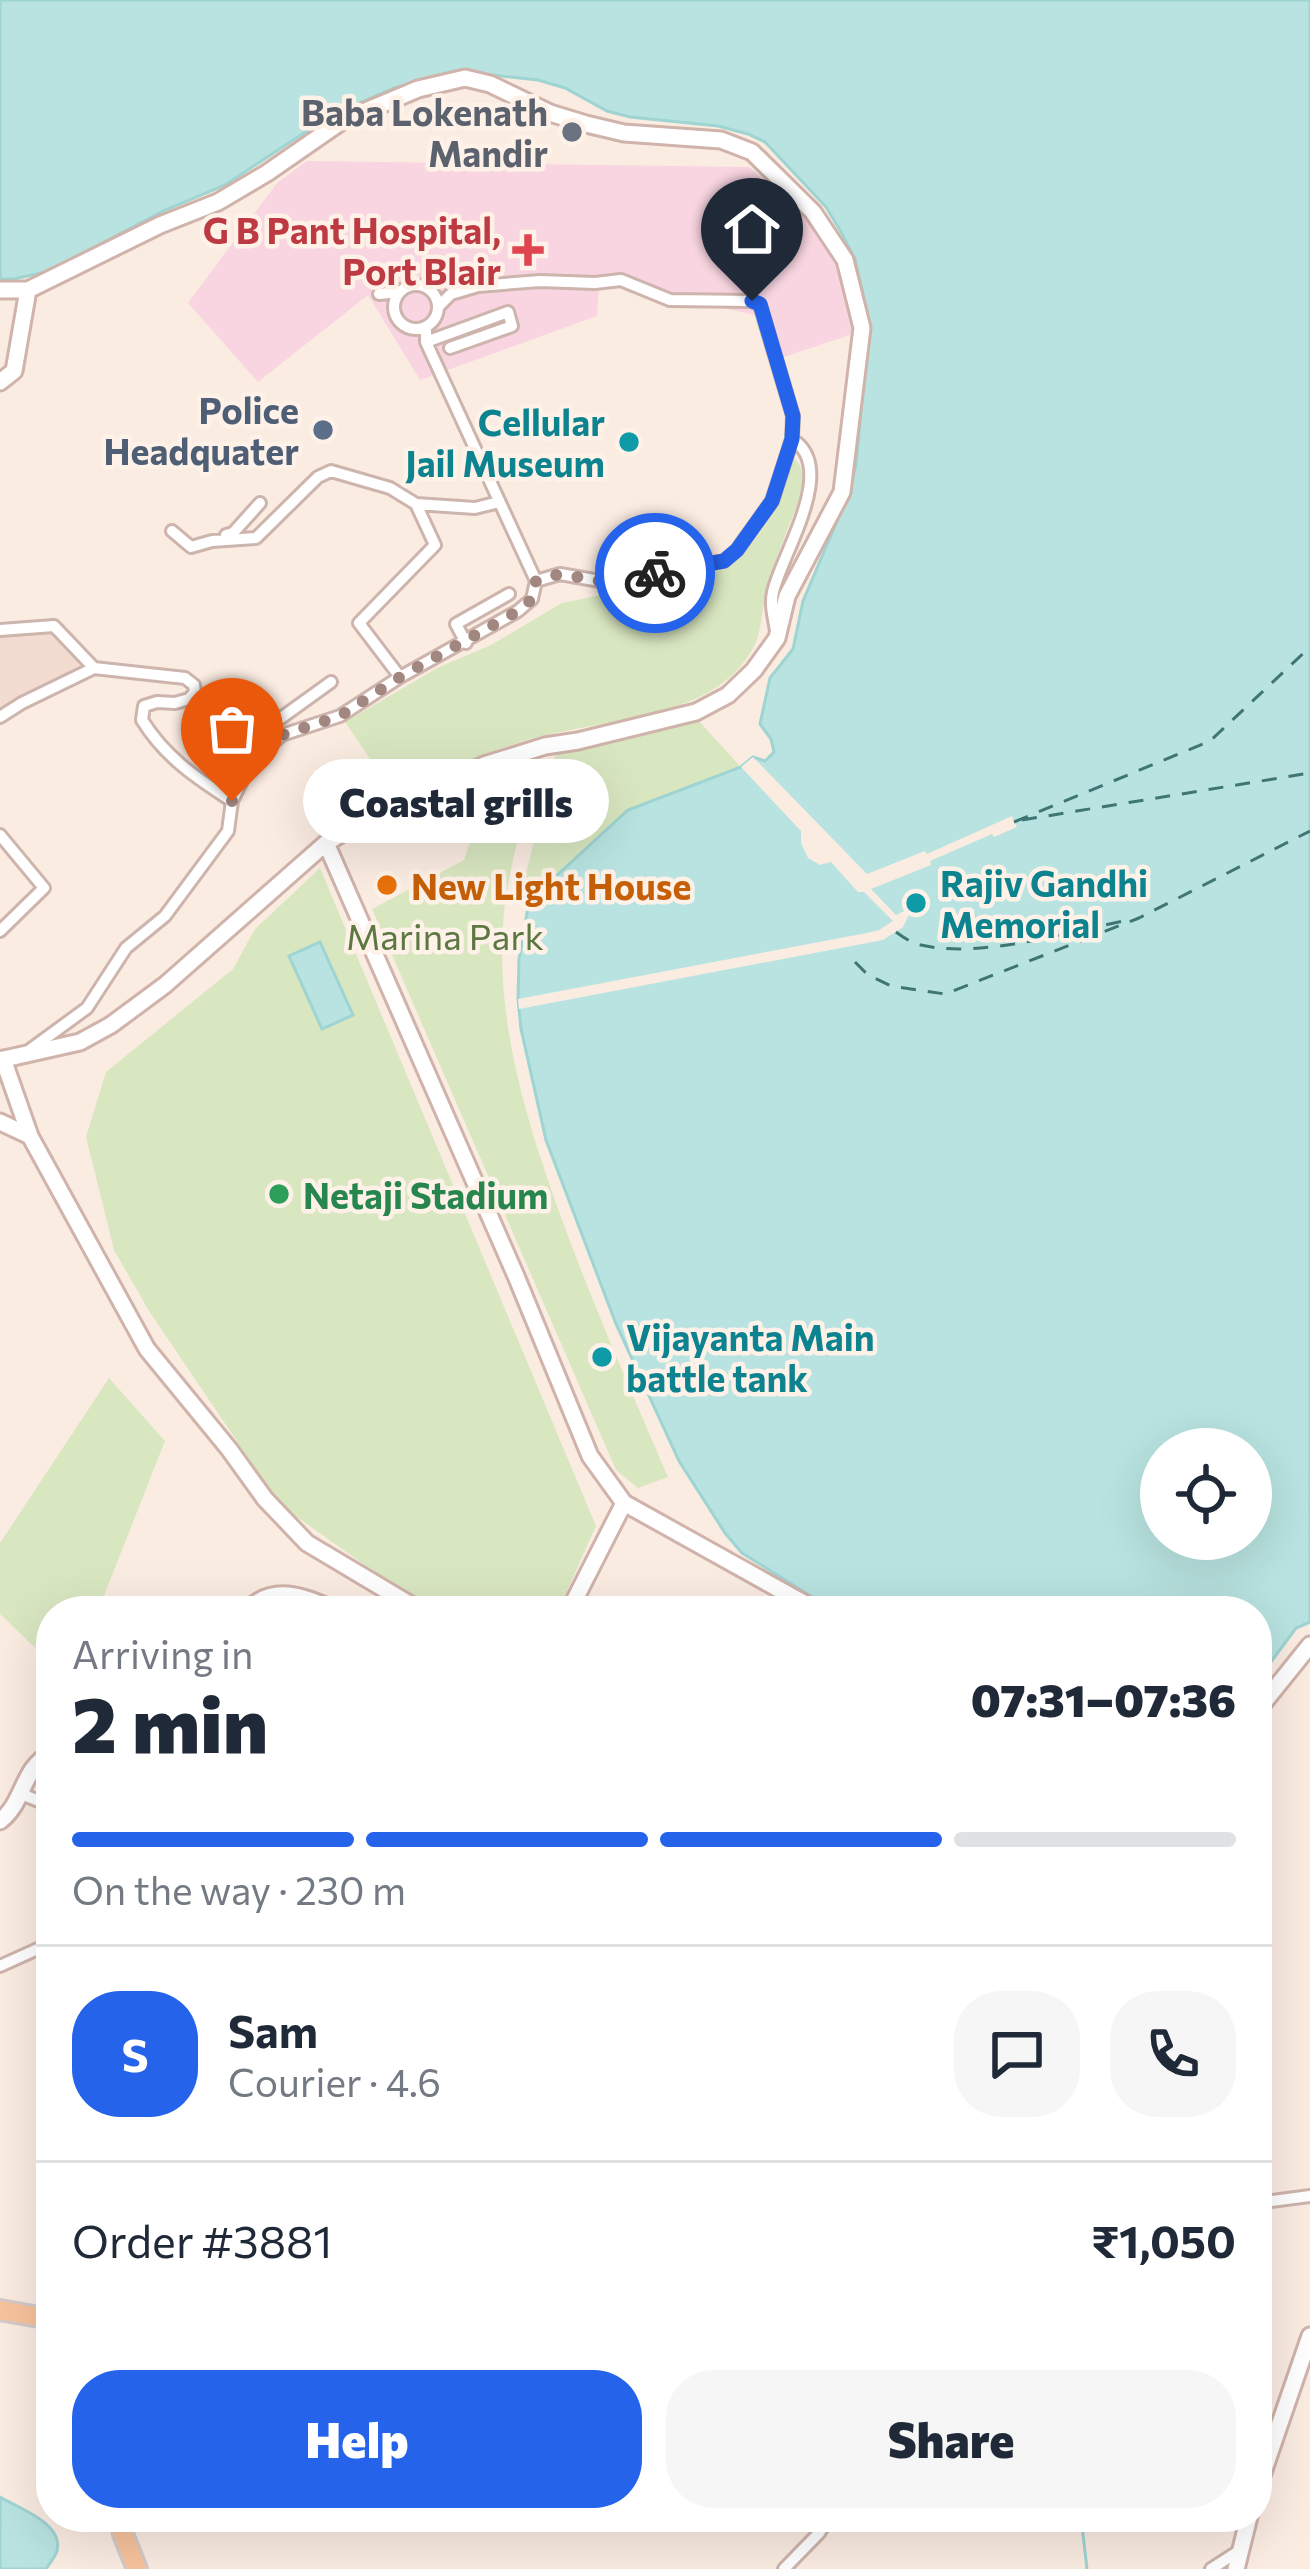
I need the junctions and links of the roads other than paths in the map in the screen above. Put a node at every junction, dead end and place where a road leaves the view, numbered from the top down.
1 (0, 290) edge
2 (28, 290) junction
3 (399, 292) junction
4 (379, 294) dead end
5 (439, 306) junction
6 (426, 328) junction
7 (426, 342) junction
8 (450, 348) dead end
9 (0, 382) edge
10 (792, 439) junction
11 (499, 502) junction
12 (260, 503) dead end
13 (416, 504) junction
14 (172, 531) dead end
15 (212, 541) junction
16 (536, 581) junction
17 (508, 594) dead end
18 (0, 629) edge
19 (777, 638) junction
20 (466, 643) junction
21 (94, 668) junction
22 (400, 677) junction
23 (331, 682) dead end
24 (0, 717) edge
25 (252, 760) junction
26 (232, 801) junction
27 (0, 835) edge
28 (326, 843) junction
29 (0, 931) edge
30 (27, 1052) junction
31 (2, 1059) edge
32 (0, 1122) edge
33 (30, 1136) junction
34 (624, 1502) junction
35 (396, 1596) edge
36 (577, 1596) edge
37 (791, 1596) edge
38 (1310, 1645) edge
39 (1272, 1692) edge
40 (36, 1760) edge
41 (19, 1793) junction
42 (36, 1800) edge
43 (0, 1821) edge
44 (36, 1950) edge
45 (0, 1966) edge
46 (1310, 2196) edge
47 (1272, 2202) edge
48 (0, 2311) edge
49 (36, 2317) edge
50 (1310, 2336) edge
51 (1272, 2446) edge
52 (123, 2532) edge
53 (820, 2532) edge
54 (1245, 2532) edge
55 (1239, 2551) junction
56 (137, 2569) edge
57 (784, 2569) edge
58 (1211, 2569) edge
59 (1236, 2569) edge

1 - 2 street
2 - 9 street
2 - 19 street
3 - 4 street
3 - 5 street
3 - 6 street
5 - 6 street
5 - 10 street
6 - 7 street
7 - 8 street
7 - 11 street
10 - 16 street
10 - 19 street
11 - 13 street
11 - 16 street
12 - 15 street
13 - 15 street
13 - 22 street
14 - 15 street
16 - 20 street
17 - 20 street
18 - 21 street
19 - 28 street
20 - 22 street
21 - 24 street
21 - 26 street
22 - 25 street
23 - 25 street
25 - 26 street
26 - 30 street
27 - 29 street
28 - 30 street
28 - 34 street
30 - 31 street
31 - 33 street
32 - 33 street
33 - 35 street
34 - 36 street
34 - 37 street
38 - 39 street
40 - 41 street
41 - 42 street
41 - 43 street
44 - 45 street
46 - 47 street
48 - 49 main road
50 - 51 street
52 - 56 main road
53 - 57 street
54 - 55 street
55 - 58 street
55 - 59 street

